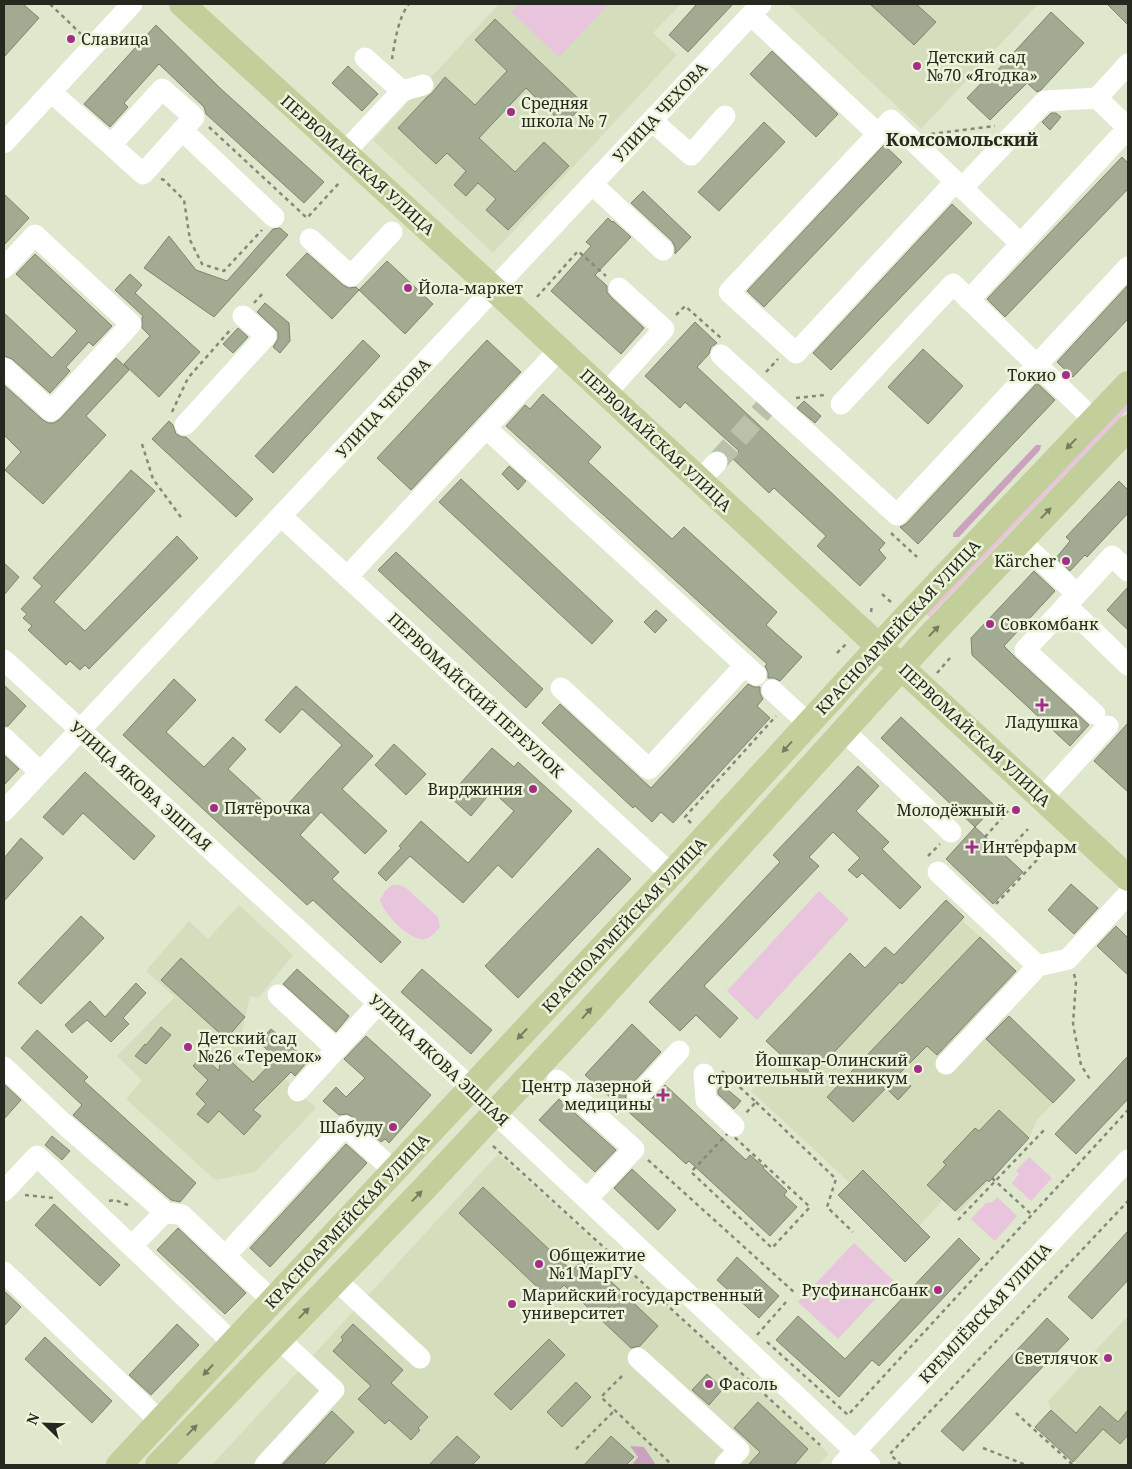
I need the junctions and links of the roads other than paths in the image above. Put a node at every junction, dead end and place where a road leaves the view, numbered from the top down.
1 (132, 4) edge
2 (182, 4) edge
3 (756, 9) edge
4 (365, 58) dead end
5 (1128, 64) edge
6 (423, 85) dead end
7 (396, 86) junction
8 (51, 92) junction
9 (1097, 98) junction
10 (725, 116) dead end
11 (652, 121) junction
12 (1128, 128) edge
13 (182, 130) junction
14 (7, 133) edge
15 (878, 134) junction
16 (111, 145) junction
17 (344, 153) junction
18 (592, 184) junction
19 (959, 185) junction
20 (274, 218) road end
21 (392, 232) dead end
22 (310, 239) dead end
23 (1021, 244) junction
24 (663, 250) dead end
25 (1128, 267) edge
26 (4, 268) edge
27 (619, 288) road end
28 (494, 289) junction
29 (969, 300) junction
30 (243, 316) road end
31 (559, 350) junction
32 (721, 355) dead end
33 (1037, 365) junction
34 (4, 368) edge
35 (1128, 384) edge
36 (606, 394) junction
37 (846, 398) road end
38 (178, 419) road end
39 (1094, 420) junction
40 (486, 428) junction
41 (1128, 428) edge
42 (281, 516) junction
43 (1020, 541) junction
44 (1128, 571) edge
45 (347, 576) junction
46 (1071, 600) junction
47 (879, 647) junction
48 (4, 660) edge
49 (1128, 665) edge
50 (901, 667) junction
51 (562, 688) dead end
52 (780, 697) road end
53 (809, 724) junction
54 (80, 730) junction
55 (844, 730) junction
56 (4, 738) edge
57 (40, 772) junction
58 (1042, 798) junction
59 (4, 811) edge
60 (952, 832) road end
61 (938, 872) road end
62 (671, 874) junction
63 (1128, 878) edge
64 (1128, 894) edge
65 (1038, 966) junction
66 (278, 995) dead end
67 (378, 1004) junction
68 (336, 1049) junction
69 (679, 1051) dead end
70 (946, 1064) dead end
71 (4, 1067) edge
72 (712, 1072) road end
73 (557, 1080) dead end
74 (471, 1088) junction
75 (298, 1091) dead end
76 (638, 1096) dead end
77 (494, 1112) junction
78 (734, 1126) road end
79 (1128, 1160) edge
80 (394, 1170) junction
81 (4, 1191) edge
82 (587, 1199) junction
83 (165, 1212) junction
84 (132, 1246) junction
85 (225, 1256) junction
86 (4, 1272) edge
87 (336, 1280) junction
88 (273, 1301) junction
89 (279, 1339) junction
90 (233, 1343) junction
91 (420, 1358) dead end
92 (638, 1358) dead end
93 (160, 1420) junction
94 (856, 1460) edge
95 (118, 1465) edge
96 (158, 1465) edge
97 (265, 1465) edge
98 (725, 1465) edge

1 - 8 street
2 - 17 main road, ПЕРВОМАЙСКАЯ УЛИЦА
3 - 11 street, УЛИЦА ЧЕХОВА
3 - 15 street
4 - 7 street
5 - 9 street
6 - 7 street
7 - 17 street
8 - 14 street
8 - 16 street
9 - 12 street
9 - 19 street
10 - 11 street
11 - 18 street, УЛИЦА ЧЕХОВА
12 - 23 street
13 - 16 street
13 - 16 street
13 - 20 street
15 - 19 street
15 - 19 street
17 - 28 main road, ПЕРВОМАЙСКАЯ УЛИЦА
18 - 24 street
18 - 28 street, УЛИЦА ЧЕХОВА
19 - 23 street
21 - 22 street
23 - 29 street
25 - 33 street
26 - 34 street
27 - 36 street
28 - 31 main road, ПЕРВОМАЙСКАЯ УЛИЦА
28 - 42 street, УЛИЦА ЧЕХОВА
29 - 33 street
29 - 37 street
30 - 38 street
31 - 36 main road, ПЕРВОМАЙСКАЯ УЛИЦА
31 - 40 street
32 - 33 street
33 - 39 street
35 - 39 main road, КРАСНОАРМЕЙСКАЯ УЛИЦА
36 - 47 main road, ПЕРВОМАЙСКАЯ УЛИЦА
39 -> 47 main road, КРАСНОАРМЕЙСКАЯ УЛИЦА
40 - 45 street
40 - 51 street
43 -> 41 main road, КРАСНОАРМЕЙСКАЯ УЛИЦА
42 - 45 street, ПЕРВОМАЙСКИЙ ПЕРЕУЛОК
42 - 54 street, УЛИЦА ЧЕХОВА
43 - 46 street
50 -> 43 main road, КРАСНОАРМЕЙСКАЯ УЛИЦА
44 - 46 street
45 - 62 street, ПЕРВОМАЙСКИЙ ПЕРЕУЛОК
46 - 49 street
46 - 58 street
47 - 50 main road, ПЕРВОМАЙСКАЯ УЛИЦА
47 - 53 main road, КРАСНОАРМЕЙСКАЯ УЛИЦА
48 - 54 street, УЛИЦА ЯКОВА ЭШПАЯ
50 - 55 main road, КРАСНОАРМЕЙСКАЯ УЛИЦА
50 - 58 main road, ПЕРВОМАЙСКАЯ УЛИЦА
52 - 53 street
53 -> 62 main road, КРАСНОАРМЕЙСКАЯ УЛИЦА
54 - 57 street, УЛИЦА ЧЕХОВА
54 - 67 street, УЛИЦА ЯКОВА ЭШПАЯ
55 - 60 street
77 -> 55 main road, КРАСНОАРМЕЙСКАЯ УЛИЦА
56 - 57 street
57 - 59 street, УЛИЦА ЧЕХОВА
58 - 63 main road, ПЕРВОМАЙСКАЯ УЛИЦА
61 - 65 street
62 -> 74 main road, КРАСНОАРМЕЙСКАЯ УЛИЦА
64 - 65 street
65 - 70 street
66 - 68 street
67 - 68 street
67 - 74 street, УЛИЦА ЯКОВА ЭШПАЯ
68 - 75 street
69 - 76 street
71 - 83 street
72 - 78 street
73 - 82 street
74 - 77 main road, УЛИЦА ЯКОВА ЭШПАЯ
74 - 80 main road, КРАСНОАРМЕЙСКАЯ УЛИЦА
77 - 82 street, УЛИЦА ЯКОВА ЭШПАЯ
87 -> 77 main road, КРАСНОАРМЕЙСКАЯ УЛИЦА
79 - 94 street, КРЕМЛЁВСКАЯ УЛИЦА
80 - 85 street
80 - 88 main road, КРАСНОАРМЕЙСКАЯ УЛИЦА
81 - 84 street
82 - 94 street, УЛИЦА ЯКОВА ЭШПАЯ
83 - 84 street
83 - 85 street
84 - 90 street
85 - 88 street
86 - 93 street
89 -> 87 main road, КРАСНОАРМЕЙСКАЯ УЛИЦА
87 - 91 street
88 - 90 main road, КРАСНОАРМЕЙСКАЯ УЛИЦА
96 -> 89 main road, КРАСНОАРМЕЙСКАЯ УЛИЦА
89 - 97 street
90 -> 93 main road, КРАСНОАРМЕЙСКАЯ УЛИЦА
92 - 98 street
93 - 95 main road, КРАСНОАРМЕЙСКАЯ УЛИЦА

